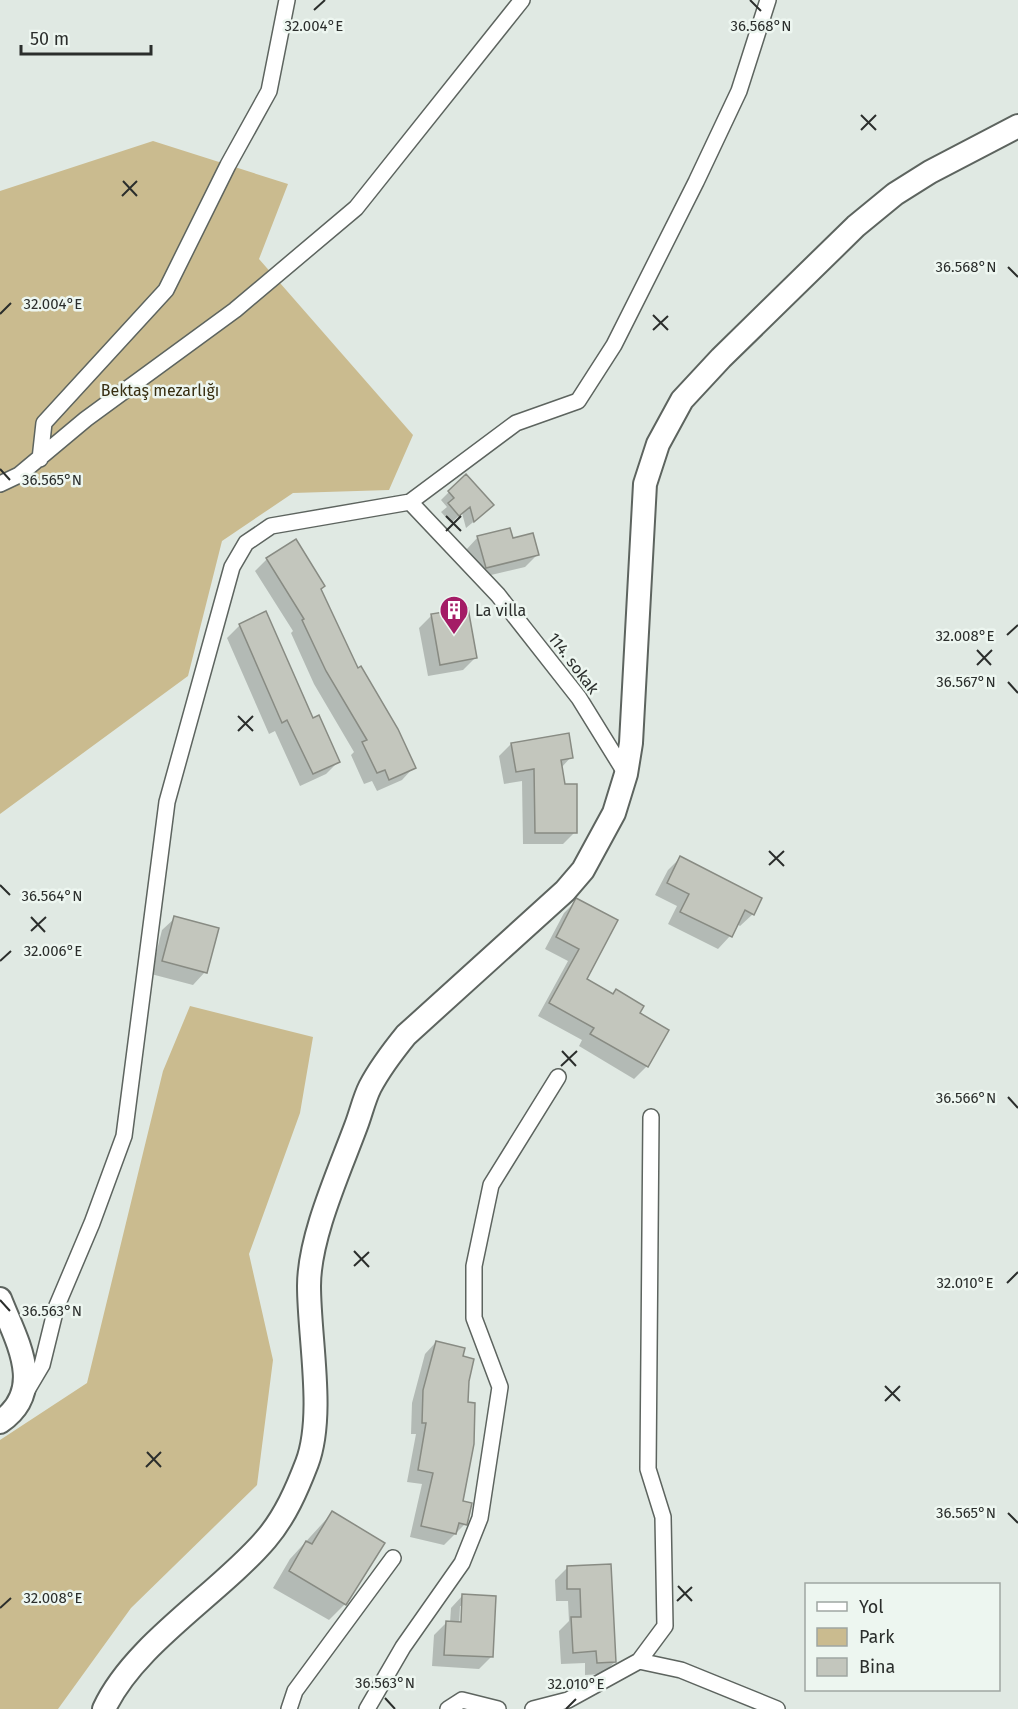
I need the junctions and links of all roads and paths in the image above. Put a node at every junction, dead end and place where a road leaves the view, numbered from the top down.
1 (287, 0) edge
2 (522, 0) edge
3 (768, 0) edge
4 (1018, 126) edge
5 (40, 459) junction
6 (0, 484) edge
7 (410, 502) junction
8 (626, 774) junction
9 (558, 1077) dead end
10 (651, 1117) dead end
11 (0, 1299) edge
12 (23, 1397) junction
13 (0, 1422) edge
14 (393, 1558) dead end
15 (639, 1661) junction
16 (104, 1709) edge
17 (289, 1709) edge
18 (367, 1709) edge
19 (448, 1709) edge
20 (498, 1709) edge
21 (533, 1709) edge
22 (777, 1709) edge

1 - 5 street
2 - 5 street
3 - 7 street
4 - 8 street
5 - 6 street
7 - 8 street, 114. sokak
7 - 12 street
8 - 16 street
9 - 18 street
10 - 15 street
11 - 12 street
12 - 13 street
14 - 17 street
15 - 21 street
15 - 22 street
19 - 20 street

